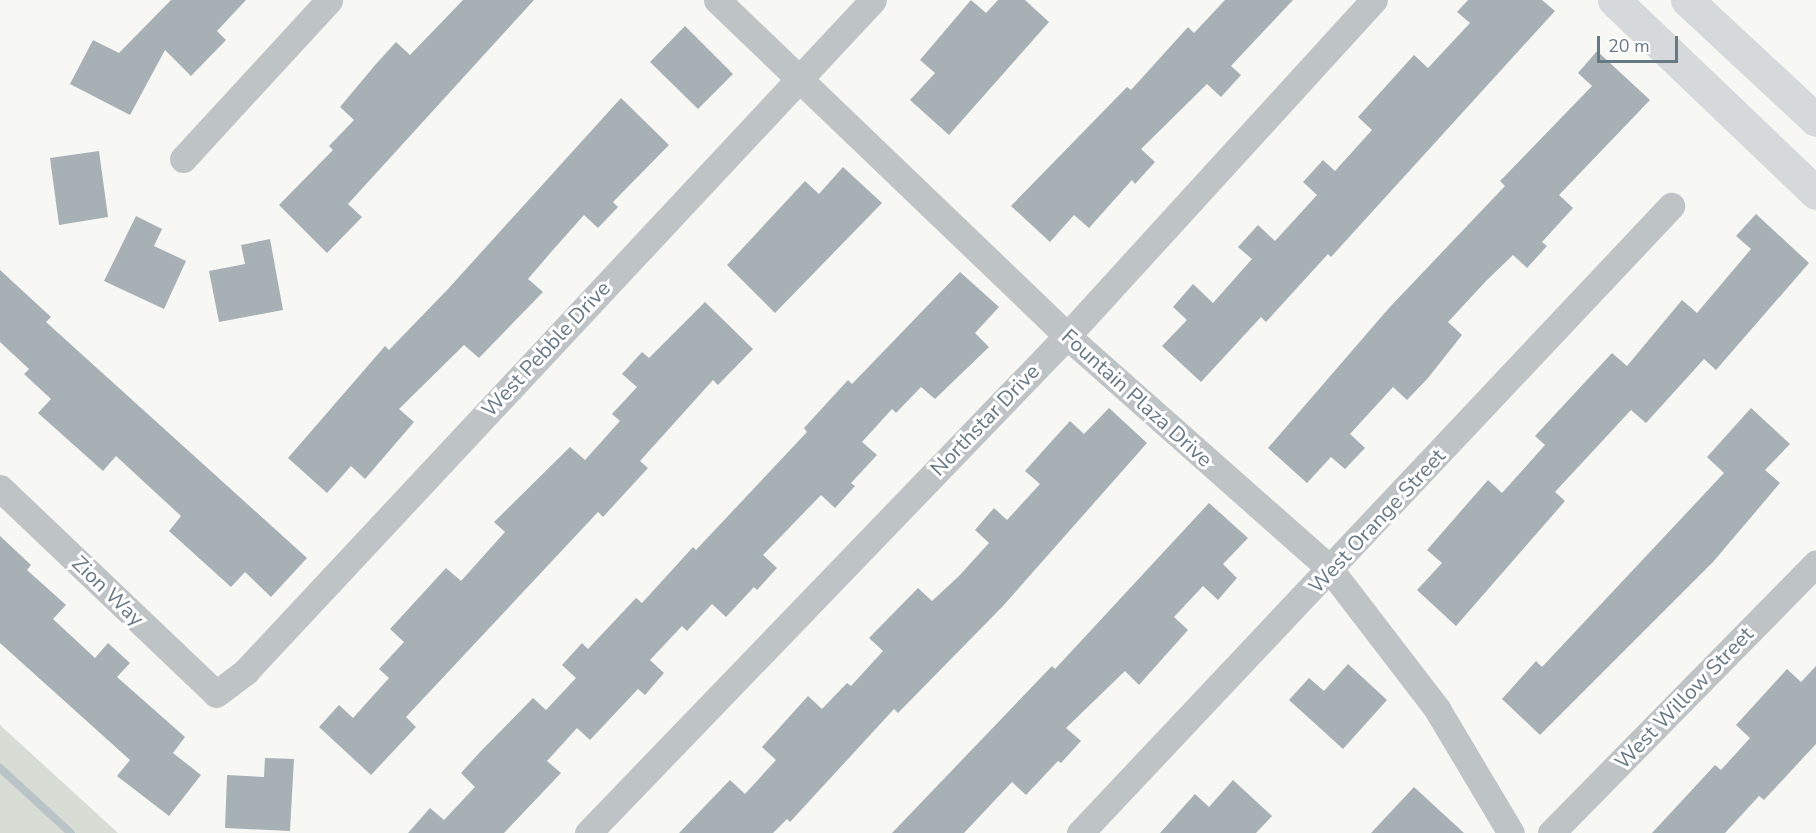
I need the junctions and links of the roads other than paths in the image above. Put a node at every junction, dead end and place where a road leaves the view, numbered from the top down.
1 (329, 0) edge
2 (717, 0) edge
3 (873, 0) edge
4 (1374, 0) edge
5 (1614, 0) edge
6 (1687, 0) edge
7 (799, 78) junction
8 (1816, 120) edge
9 (183, 159) dead end
10 (1812, 186) edge
11 (1671, 206) dead end
12 (1067, 336) junction
13 (0, 488) edge
14 (1816, 563) edge
15 (1331, 570) junction
16 (216, 694) joint
17 (588, 833) edge
18 (1080, 833) edge
19 (1511, 833) edge
20 (1551, 833) edge

1 - 9 street
2 - 7 street, Fountain Plaza Drive
3 - 7 street, West Pebble Drive
4 - 12 street, Northstar Drive
5 - 10 main road
6 - 8 main road
7 - 12 street, Fountain Plaza Drive
7 - 16 street, West Pebble Drive
11 - 15 street, West Orange Street
12 - 15 street, Fountain Plaza Drive
12 - 17 street, Northstar Drive
13 - 16 street, Zion Way
14 - 20 street, West Willow Street
15 - 18 street, West Orange Street
15 - 19 street, Fountain Plaza Drive

